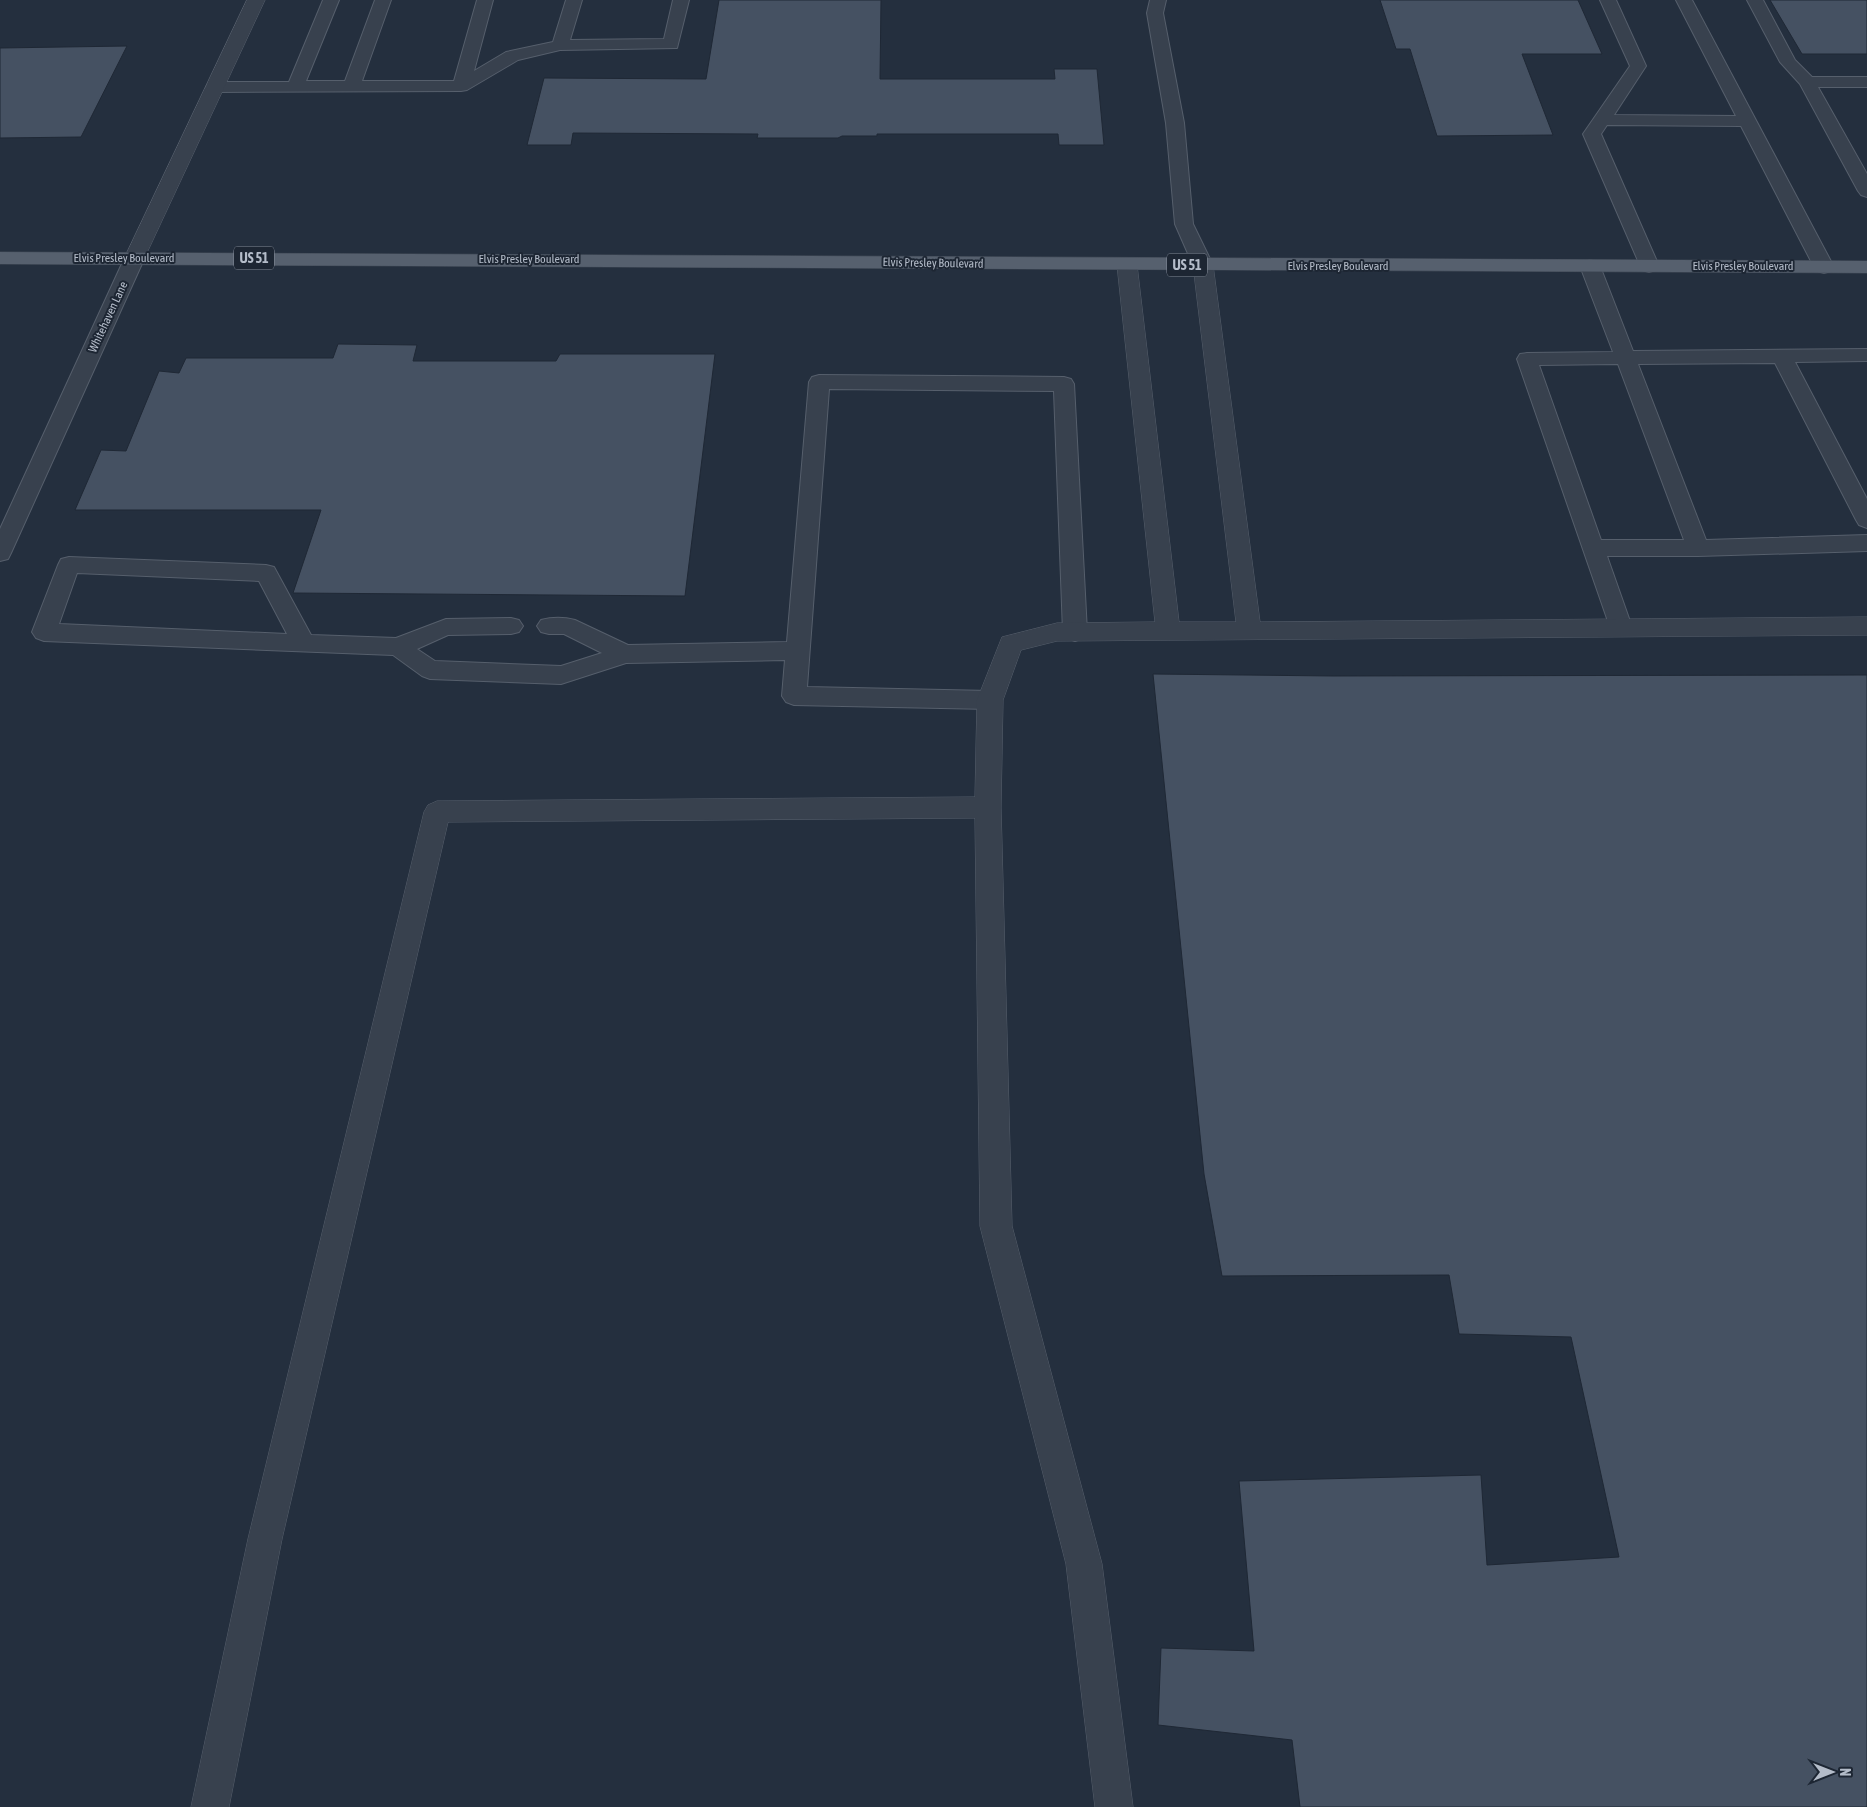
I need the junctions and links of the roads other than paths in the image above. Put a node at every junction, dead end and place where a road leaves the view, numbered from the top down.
1 (256, 0) edge
2 (331, 0) edge
3 (383, 0) edge
4 (485, 0) edge
5 (574, 0) edge
6 (681, 0) edge
7 (1158, 0) edge
8 (1608, 0) edge
9 (1684, 0) edge
10 (1754, 0) edge
11 (560, 46) junction
12 (1807, 82) junction
13 (1867, 82) edge
14 (292, 86) junction
15 (352, 86) junction
16 (461, 86) junction
17 (215, 87) junction
18 (1602, 120) junction
19 (1748, 120) junction
20 (1867, 191) edge
21 (135, 257) junction
22 (0, 258) edge
23 (1126, 265) junction
24 (1203, 265) junction
25 (1590, 266) junction
26 (1649, 266) junction
27 (1824, 267) junction
28 (1867, 267) edge
29 (1867, 355) edge
30 (1782, 356) junction
31 (1624, 358) junction
32 (1867, 520) edge
33 (1867, 543) edge
34 (1592, 548) junction
35 (1698, 548) junction
36 (0, 553) edge
37 (511, 626) dead end
38 (549, 626) dead end
39 (1867, 626) edge
40 (1620, 627) junction
41 (1249, 630) junction
42 (1168, 631) junction
43 (1075, 632) junction
44 (304, 643) junction
45 (398, 647) junction
46 (796, 651) junction
47 (625, 654) junction
48 (990, 700) junction
49 (988, 807) junction
50 (210, 1807) edge
51 (1114, 1807) edge

1 - 17 street, Whitehaven Lane
2 - 14 lane
3 - 15 lane
4 - 16 lane
5 - 11 lane
6 - 11 lane
7 - 24 lane
8 - 18 lane
9 - 19 lane
10 - 12 lane
11 - 16 lane
12 - 13 lane
12 - 20 lane
14 - 15 lane
14 - 17 lane
15 - 16 lane
17 - 21 street, Whitehaven Lane
18 - 19 lane
18 - 26 lane
19 - 27 lane
21 - 22 main road, Elvis Presley Boulevard / US 51
21 - 23 main road, Elvis Presley Boulevard / US 51
21 - 36 lane, Whitehaven Lane
23 - 24 main road, Elvis Presley Boulevard / US 51
23 - 42 street
24 - 25 main road, Elvis Presley Boulevard / US 51
24 - 41 street
25 - 26 main road, Elvis Presley Boulevard / US 51
25 - 31 lane
26 - 27 main road, Elvis Presley Boulevard / US 51
27 - 28 main road, Elvis Presley Boulevard / US 51
29 - 30 lane
30 - 31 lane
30 - 32 lane
31 - 34 lane
31 - 35 lane
33 - 35 lane
34 - 35 lane
34 - 40 lane
37 - 45 lane
38 - 47 lane
39 - 40 street
40 - 41 street
41 - 42 street
42 - 43 street
43 - 46 lane
43 - 48 street
44 - 44 lane
44 - 45 lane
45 - 47 lane
46 - 47 lane
46 - 48 lane
48 - 49 street
49 - 50 street
49 - 51 street

